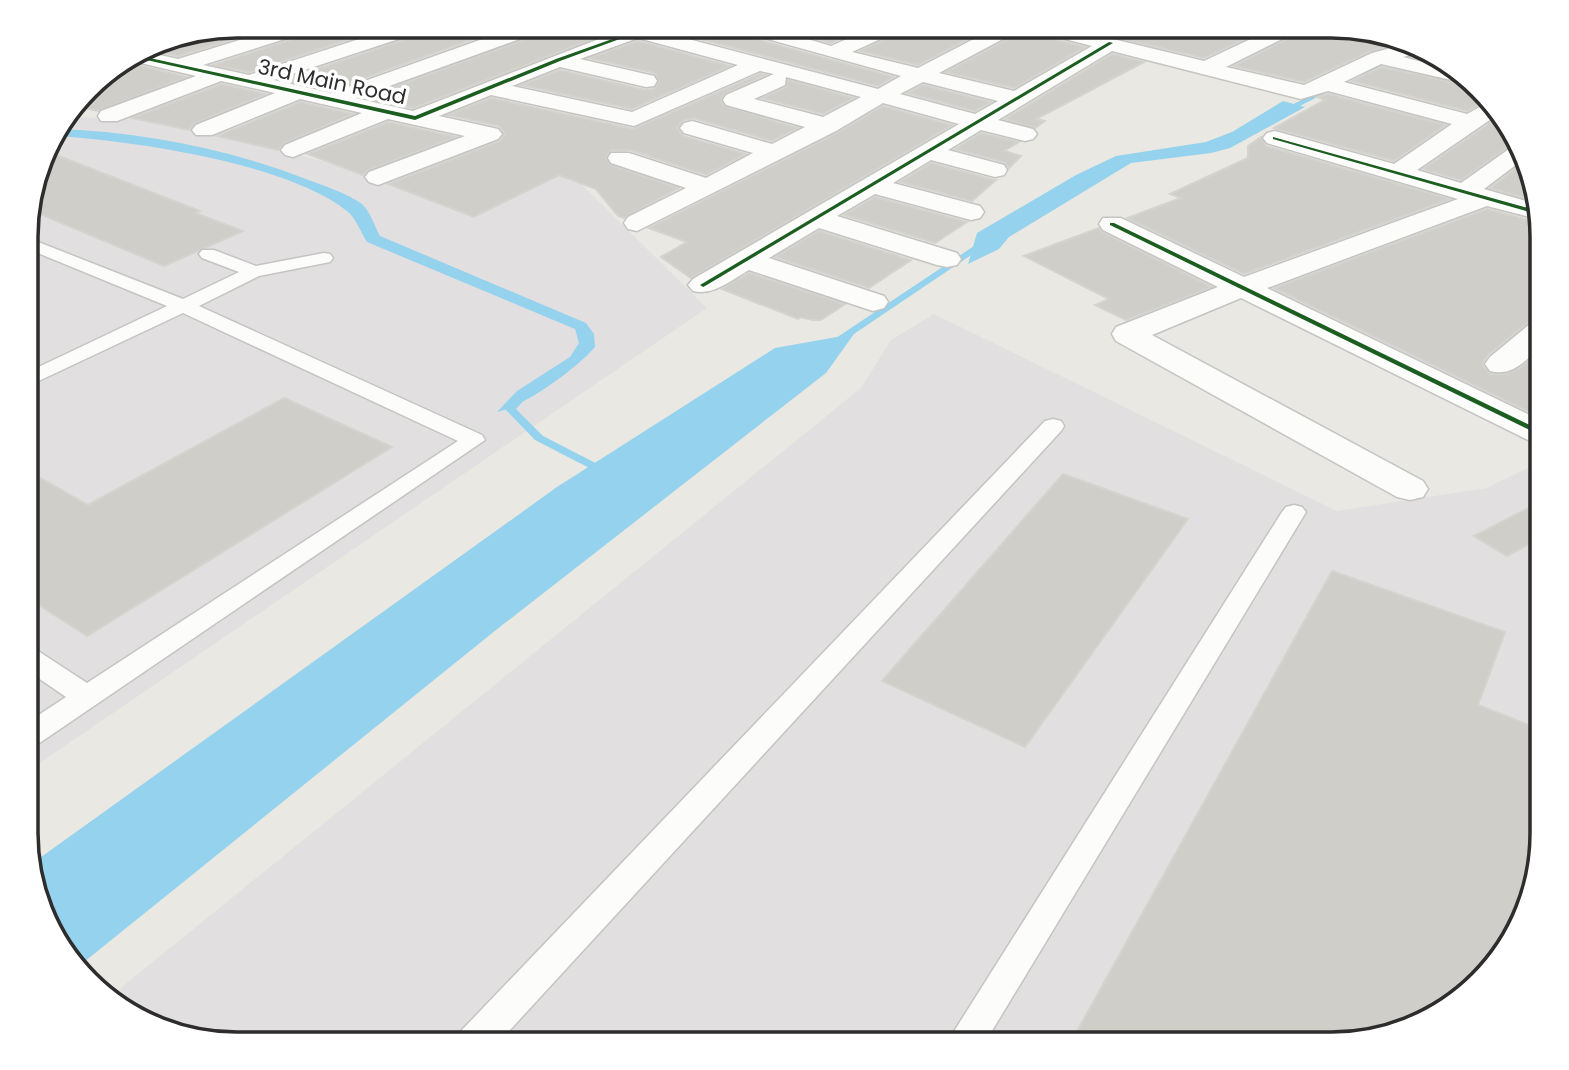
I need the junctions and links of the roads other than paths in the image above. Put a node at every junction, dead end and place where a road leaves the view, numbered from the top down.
1 (232, 39) edge
2 (263, 39) edge
3 (380, 39) edge
4 (502, 39) edge
5 (605, 39) edge
6 (658, 39) edge
7 (784, 39) edge
8 (797, 39) edge
9 (864, 39) edge
10 (988, 39) edge
11 (1092, 39) edge
12 (1140, 39) edge
13 (1266, 39) edge
14 (790, 41) junction
15 (246, 44) junction
16 (1118, 45) junction
17 (1401, 51) edge
18 (832, 54) junction
19 (1379, 57) junction
20 (150, 59) edge
21 (558, 60) junction
22 (755, 65) junction
23 (178, 66) junction
24 (1207, 68) junction
25 (790, 74) junction
26 (1444, 74) edge
27 (218, 75) junction
28 (919, 75) junction
29 (646, 81) dead end
30 (250, 82) junction
31 (1336, 86) dead end
32 (488, 88) junction
33 (298, 92) junction
34 (878, 96) junction
35 (1014, 98) junction
36 (331, 100) junction
37 (384, 112) junction
38 (1486, 112) edge
39 (109, 116) dead end
40 (415, 118) junction
41 (977, 122) junction
42 (1470, 122) junction
43 (828, 125) junction
44 (692, 128) dead end
45 (204, 130) dead end
46 (1025, 134) dead end
47 (1275, 138) dead end
48 (293, 150) dead end
49 (774, 152) junction
50 (928, 152) junction
51 (1513, 157) edge
52 (620, 158) dead end
53 (995, 170) dead end
54 (1397, 173) junction
55 (378, 177) dead end
56 (871, 185) junction
57 (708, 187) junction
58 (1475, 196) junction
59 (1529, 209) edge
60 (971, 212) dead end
61 (815, 218) junction
62 (637, 223) dead end
63 (1112, 224) dead end
64 (38, 247) edge
65 (208, 254) dead end
66 (324, 258) dead end
67 (947, 259) dead end
68 (748, 260) junction
69 (254, 272) junction
70 (704, 285) dead end
71 (1244, 286) junction
72 (873, 302) dead end
73 (186, 307) junction
74 (1530, 341) edge
75 (1501, 364) dead end
76 (38, 375) edge
77 (1053, 426) dead end
78 (1530, 428) edge
79 (1410, 489) dead end
80 (1294, 512) dead end
81 (39, 665) edge
82 (87, 697) junction
83 (39, 729) edge
84 (485, 1031) edge
85 (972, 1032) edge

1 - 15 street
2 - 15 street
3 - 30 street
4 - 36 street
5 - 21 street, 3rd Main Road
6 - 22 street
7 - 14 street
8 - 14 street
9 - 18 street
10 - 28 street
11 - 16 street
12 - 16 street
13 - 24 street
14 - 18 street
15 - 23 street
16 - 24 street
16 - 35 street
17 - 19 street
18 - 28 street
19 - 24 street
19 - 26 street
20 - 23 street, 3rd Main Road
21 - 29 street
21 - 32 street, 3rd Main Road
22 - 25 street
22 - 32 street
23 - 27 street, 3rd Main Road
25 - 34 street
25 - 43 street
27 - 30 street, 3rd Main Road
27 - 39 street
28 - 34 street
28 - 35 street
30 - 33 street, 3rd Main Road
31 - 42 street
32 - 40 street, 3rd Main Road
33 - 36 street, 3rd Main Road
33 - 45 street
34 - 41 street
34 - 43 street
35 - 41 street
36 - 37 street, 3rd Main Road
37 - 40 street, 3rd Main Road
37 - 48 street
38 - 42 street
40 - 55 street
41 - 46 street
41 - 50 street
42 - 54 street
43 - 49 street
44 - 49 street
47 - 54 street
49 - 57 street
50 - 53 street
50 - 56 street
51 - 58 street
52 - 57 street
54 - 58 street
56 - 60 street
56 - 61 street
57 - 62 street
58 - 59 street
58 - 71 street
61 - 67 street
61 - 68 street
63 - 71 street
64 - 73 lane
65 - 69 lane
66 - 69 lane
68 - 70 street
68 - 72 street
69 - 73 lane
71 - 78 street
71 - 79 street
73 - 76 lane
73 - 82 lane
74 - 75 street
77 - 84 lane
80 - 85 lane
81 - 82 lane
82 - 83 lane

